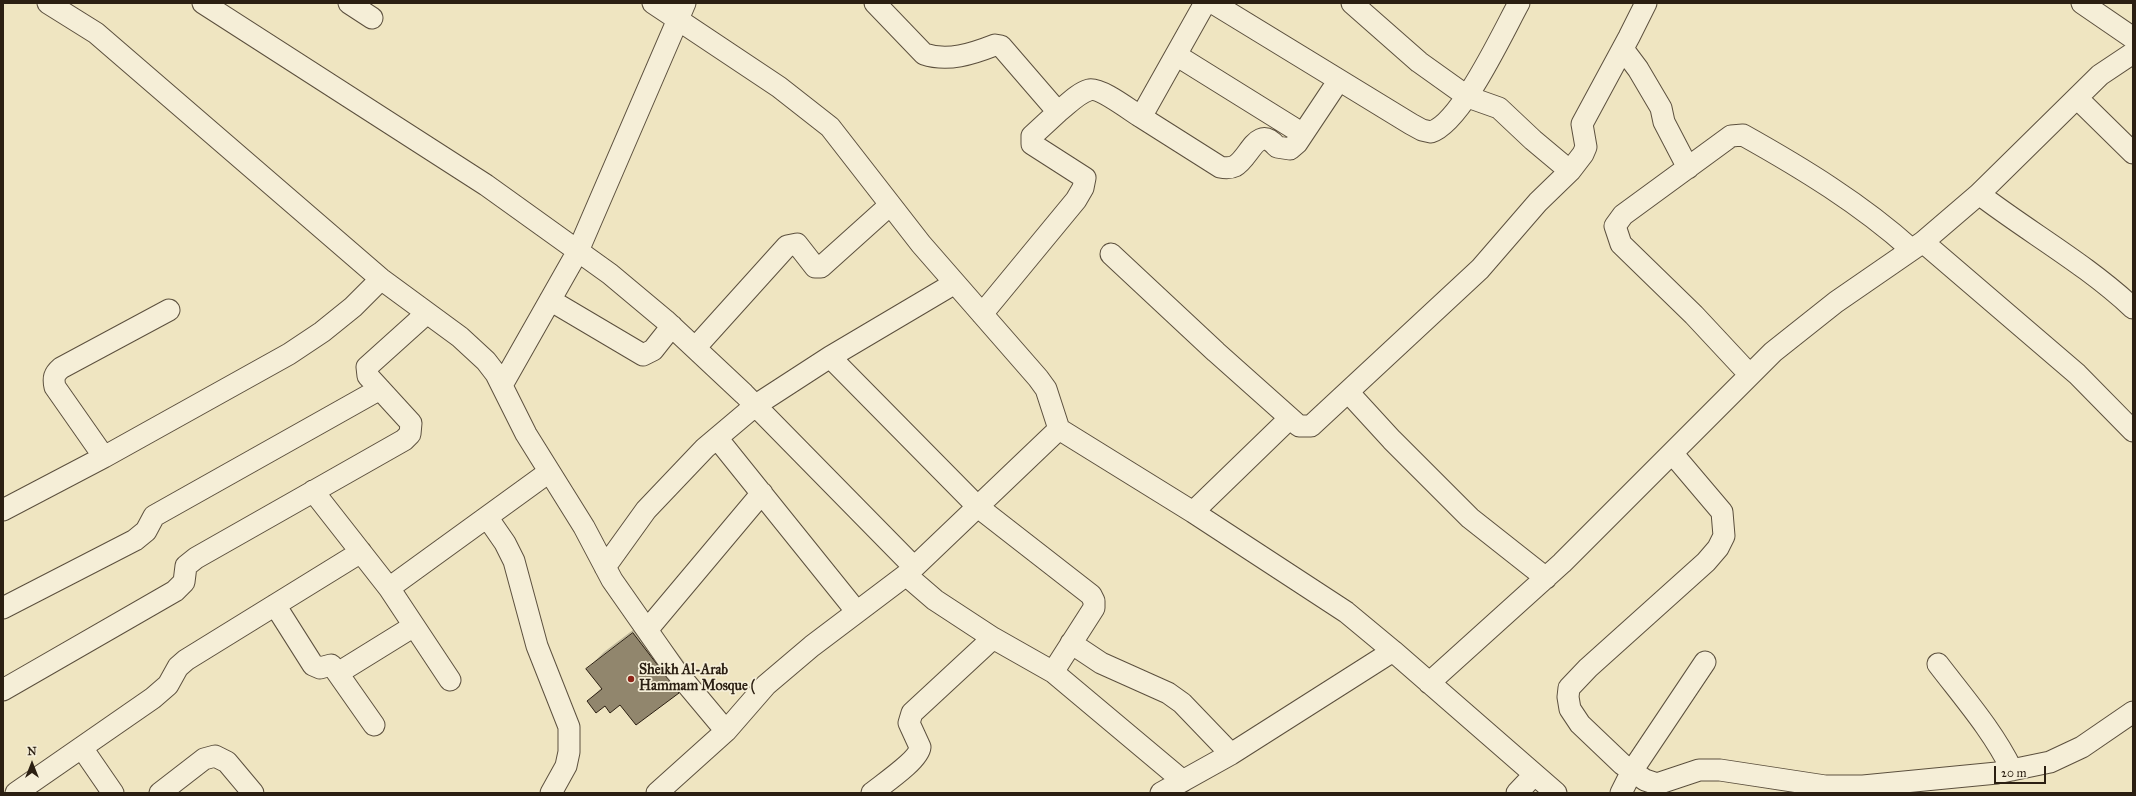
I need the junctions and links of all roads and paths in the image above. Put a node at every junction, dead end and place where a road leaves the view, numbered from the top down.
1 (48, 3) edge
2 (203, 3) edge
3 (350, 3) edge
4 (653, 3) edge
5 (875, 3) edge
6 (1205, 3) edge
7 (1213, 3) edge
8 (1352, 3) edge
9 (1519, 3) edge
10 (1646, 3) edge
11 (2082, 3) edge
12 (681, 11) edge
13 (372, 18) dead end
14 (2133, 38) edge
15 (1623, 49) junction
16 (2133, 53) edge
17 (1176, 55) junction
18 (1339, 80) junction
19 (1468, 97) junction
20 (2078, 99) junction
21 (1058, 112) junction
22 (1141, 117) junction
23 (1303, 134) junction
24 (2133, 153) edge
25 (1688, 168) junction
26 (1570, 171) junction
27 (1979, 194) junction
28 (890, 205) junction
29 (1917, 246) junction
30 (578, 251) junction
31 (1111, 254) dead end
32 (382, 280) junction
33 (955, 283) junction
34 (550, 300) junction
35 (2133, 308) edge
36 (169, 310) dead end
37 (427, 313) junction
38 (982, 314) junction
39 (672, 326) junction
40 (695, 348) junction
41 (830, 357) junction
42 (1750, 375) junction
43 (502, 385) junction
44 (380, 389) junction
45 (1348, 392) junction
46 (756, 405) junction
47 (1290, 418) junction
48 (1059, 429) junction
49 (2133, 431) edge
50 (717, 438) junction
51 (1672, 453) junction
52 (104, 457) junction
53 (549, 472) junction
54 (313, 491) junction
55 (762, 493) junction
56 (978, 508) junction
57 (3, 510) edge
58 (1194, 512) junction
59 (487, 517) junction
60 (361, 552) junction
61 (605, 567) junction
62 (910, 571) junction
63 (1546, 578) junction
64 (389, 588) junction
65 (275, 605) junction
66 (3, 608) edge
67 (858, 612) junction
68 (414, 626) junction
69 (647, 630) junction
70 (993, 638) junction
71 (1071, 643) junction
72 (1393, 651) junction
73 (1705, 662) dead end
74 (1938, 664) dead end
75 (1053, 672) junction
76 (338, 673) junction
77 (450, 680) dead end
78 (1429, 683) junction
79 (3, 690) edge
80 (2133, 712) edge
81 (374, 724) dead end
82 (726, 731) junction
83 (82, 748) junction
84 (1231, 754) junction
85 (2012, 770) junction
86 (1632, 771) junction
87 (1534, 775) junction
88 (1183, 781) junction
89 (16, 793) edge
90 (113, 793) edge
91 (160, 793) edge
92 (253, 793) edge
93 (551, 793) edge
94 (657, 793) edge
95 (872, 793) edge
96 (1161, 793) edge
97 (1517, 793) edge
98 (1556, 793) edge
99 (1621, 793) edge

1 - 32 street
2 - 30 street
3 - 13 street
4 - 12 street
5 - 21 street
6 - 17 street
7 - 18 street
8 - 19 street
9 - 19 street
10 - 15 street
11 - 14 street
12 - 28 street
12 - 30 street
15 - 25 street
15 - 26 street
16 - 20 street
17 - 22 street
17 - 23 street
18 - 19 street
18 - 23 street
19 - 26 street
20 - 24 street
20 - 27 street
21 - 22 street
21 - 38 street
22 - 23 street
25 - 29 street
25 - 42 street
26 - 45 street
27 - 29 street
27 - 35 street
28 - 33 street
28 - 40 street
29 - 42 street
29 - 49 street
30 - 34 street
30 - 39 street
31 - 47 street
32 - 37 street
32 - 52 street
33 - 38 street
33 - 41 street
34 - 39 street
34 - 43 street
36 - 52 street
37 - 43 street
37 - 44 street
38 - 48 street
39 - 40 street
40 - 46 street
41 - 46 street
41 - 56 street
42 - 51 street
43 - 53 street
44 - 54 street
44 - 66 street
45 - 47 street
45 - 63 street
46 - 50 street
46 - 62 street
47 - 58 street
48 - 56 street
48 - 58 street
50 - 55 street
50 - 61 street
51 - 63 street
51 - 86 street
52 - 57 street
53 - 59 street
53 - 61 street
54 - 60 street
54 - 79 street
55 - 67 street
55 - 69 street
56 - 62 street
56 - 71 street
58 - 72 street
59 - 64 street
59 - 93 street
60 - 64 street
60 - 65 street
61 - 69 street
62 - 67 street
62 - 70 street
63 - 78 street
64 - 68 street
65 - 76 street
65 - 83 street
67 - 82 street
68 - 76 street
68 - 77 street
69 - 82 street
70 - 75 street
70 - 95 street
71 - 75 street
71 - 84 street
72 - 78 street
72 - 84 street
73 - 86 street
74 - 85 street
75 - 88 street
76 - 81 street
78 - 87 street
80 - 85 street
82 - 94 street
83 - 89 street
83 - 90 street
84 - 88 street
85 - 86 street
86 - 99 street
87 - 97 street
87 - 98 street
88 - 96 street
91 - 92 street

